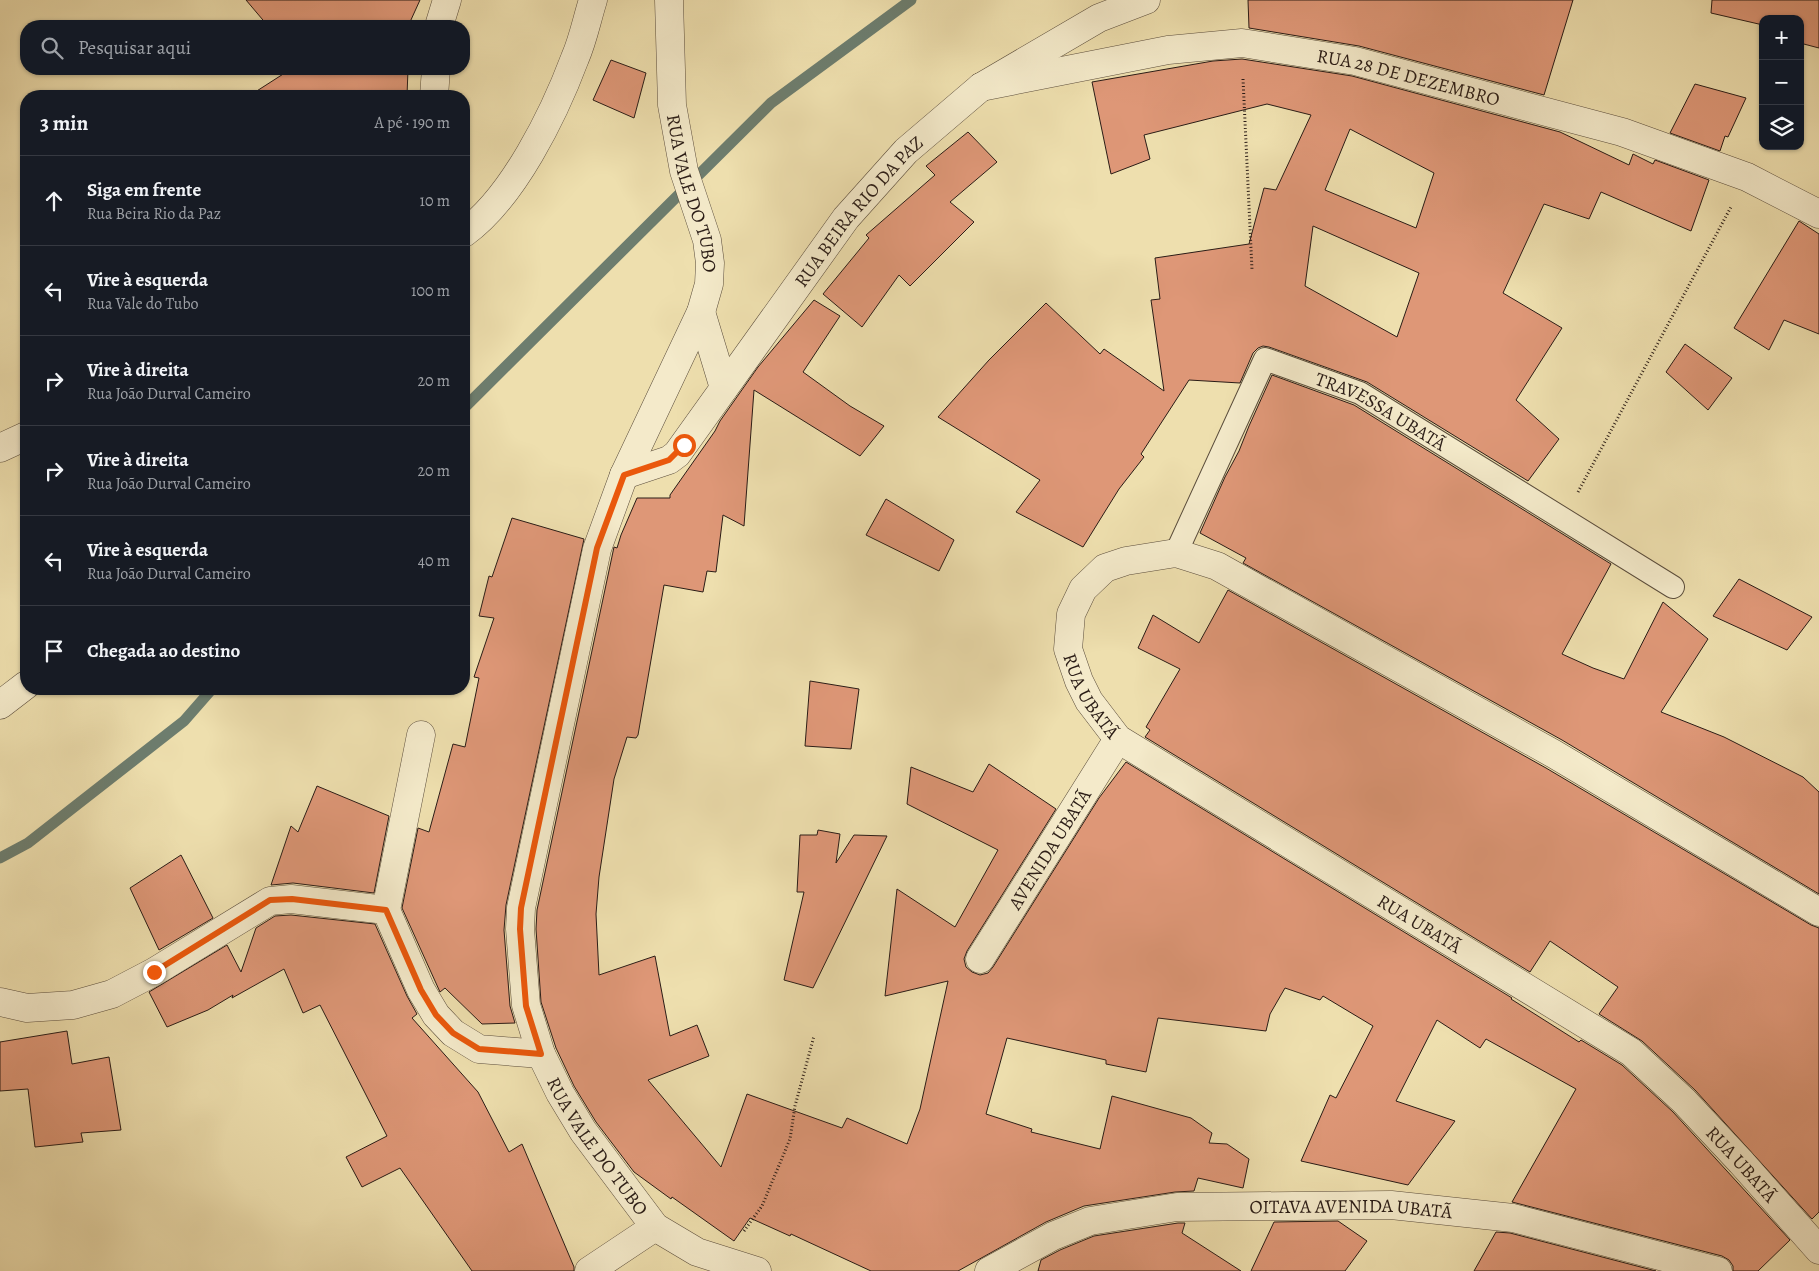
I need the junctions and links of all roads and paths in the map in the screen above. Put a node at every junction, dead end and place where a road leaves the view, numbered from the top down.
1 (447, 0) edge
2 (594, 0) edge
3 (669, 0) edge
4 (1146, 0) edge
5 (441, 20) edge
6 (1242, 43) junction
7 (436, 75) edge
8 (981, 87) junction
9 (434, 90) edge
10 (1747, 177) junction
11 (1819, 214) edge
12 (470, 229) edge
13 (1252, 270) dead end
14 (701, 312) junction
15 (724, 388) junction
16 (20, 439) edge
17 (0, 448) edge
18 (624, 475) junction
19 (1564, 519) junction
20 (1176, 553) junction
21 (1673, 587) dead end
22 (20, 690) edge
23 (0, 705) edge
24 (421, 735) dead end
25 (1118, 739) junction
26 (386, 910) junction
27 (1819, 912) edge
28 (980, 959) dead end
29 (0, 1002) edge
30 (814, 1036) dead end
31 (541, 1054) junction
32 (655, 1227) junction
33 (1819, 1250) edge
34 (723, 1260) junction
35 (589, 1271) edge
36 (757, 1271) edge
37 (989, 1271) edge
38 (1718, 1271) edge

1 - 5 street
2 - 12 street
3 - 14 street, RUA VALE DO TUBO
4 - 8 street, RUA BEIRA RIO DA PAZ
6 - 8 street, RUA 28 DE DEZEMBRO
6 - 10 street, RUA 28 DE DEZEMBRO
6 - 13 path
7 - 9 street
8 - 15 street, RUA BEIRA RIO DA PAZ
10 - 11 street, RUA 28 DE DEZEMBRO
10 - 19 path
14 - 15 street
14 - 18 street, RUA VALE DO TUBO
15 - 18 street, RUA BEIRA RIO DA PAZ
16 - 17 street
18 - 31 street, RUA VALE DO TUBO
19 - 20 lane, TRAVESSA UBATÃ
19 - 21 lane, TRAVESSA UBATÃ
20 - 25 street, RUA UBATÃ
20 - 27 street, RUA UBATÃ
22 - 23 street
24 - 26 street
25 - 28 street, AVENIDA UBATÃ
25 - 33 street, RUA UBATÃ
26 - 29 street
26 - 31 street
30 - 34 path
31 - 32 street, RUA VALE DO TUBO
32 - 34 street, RUA VALE DO TUBO
32 - 35 street
34 - 36 street, RUA VALE DO TUBO
37 - 38 street, OITAVA AVENIDA UBATÃ

